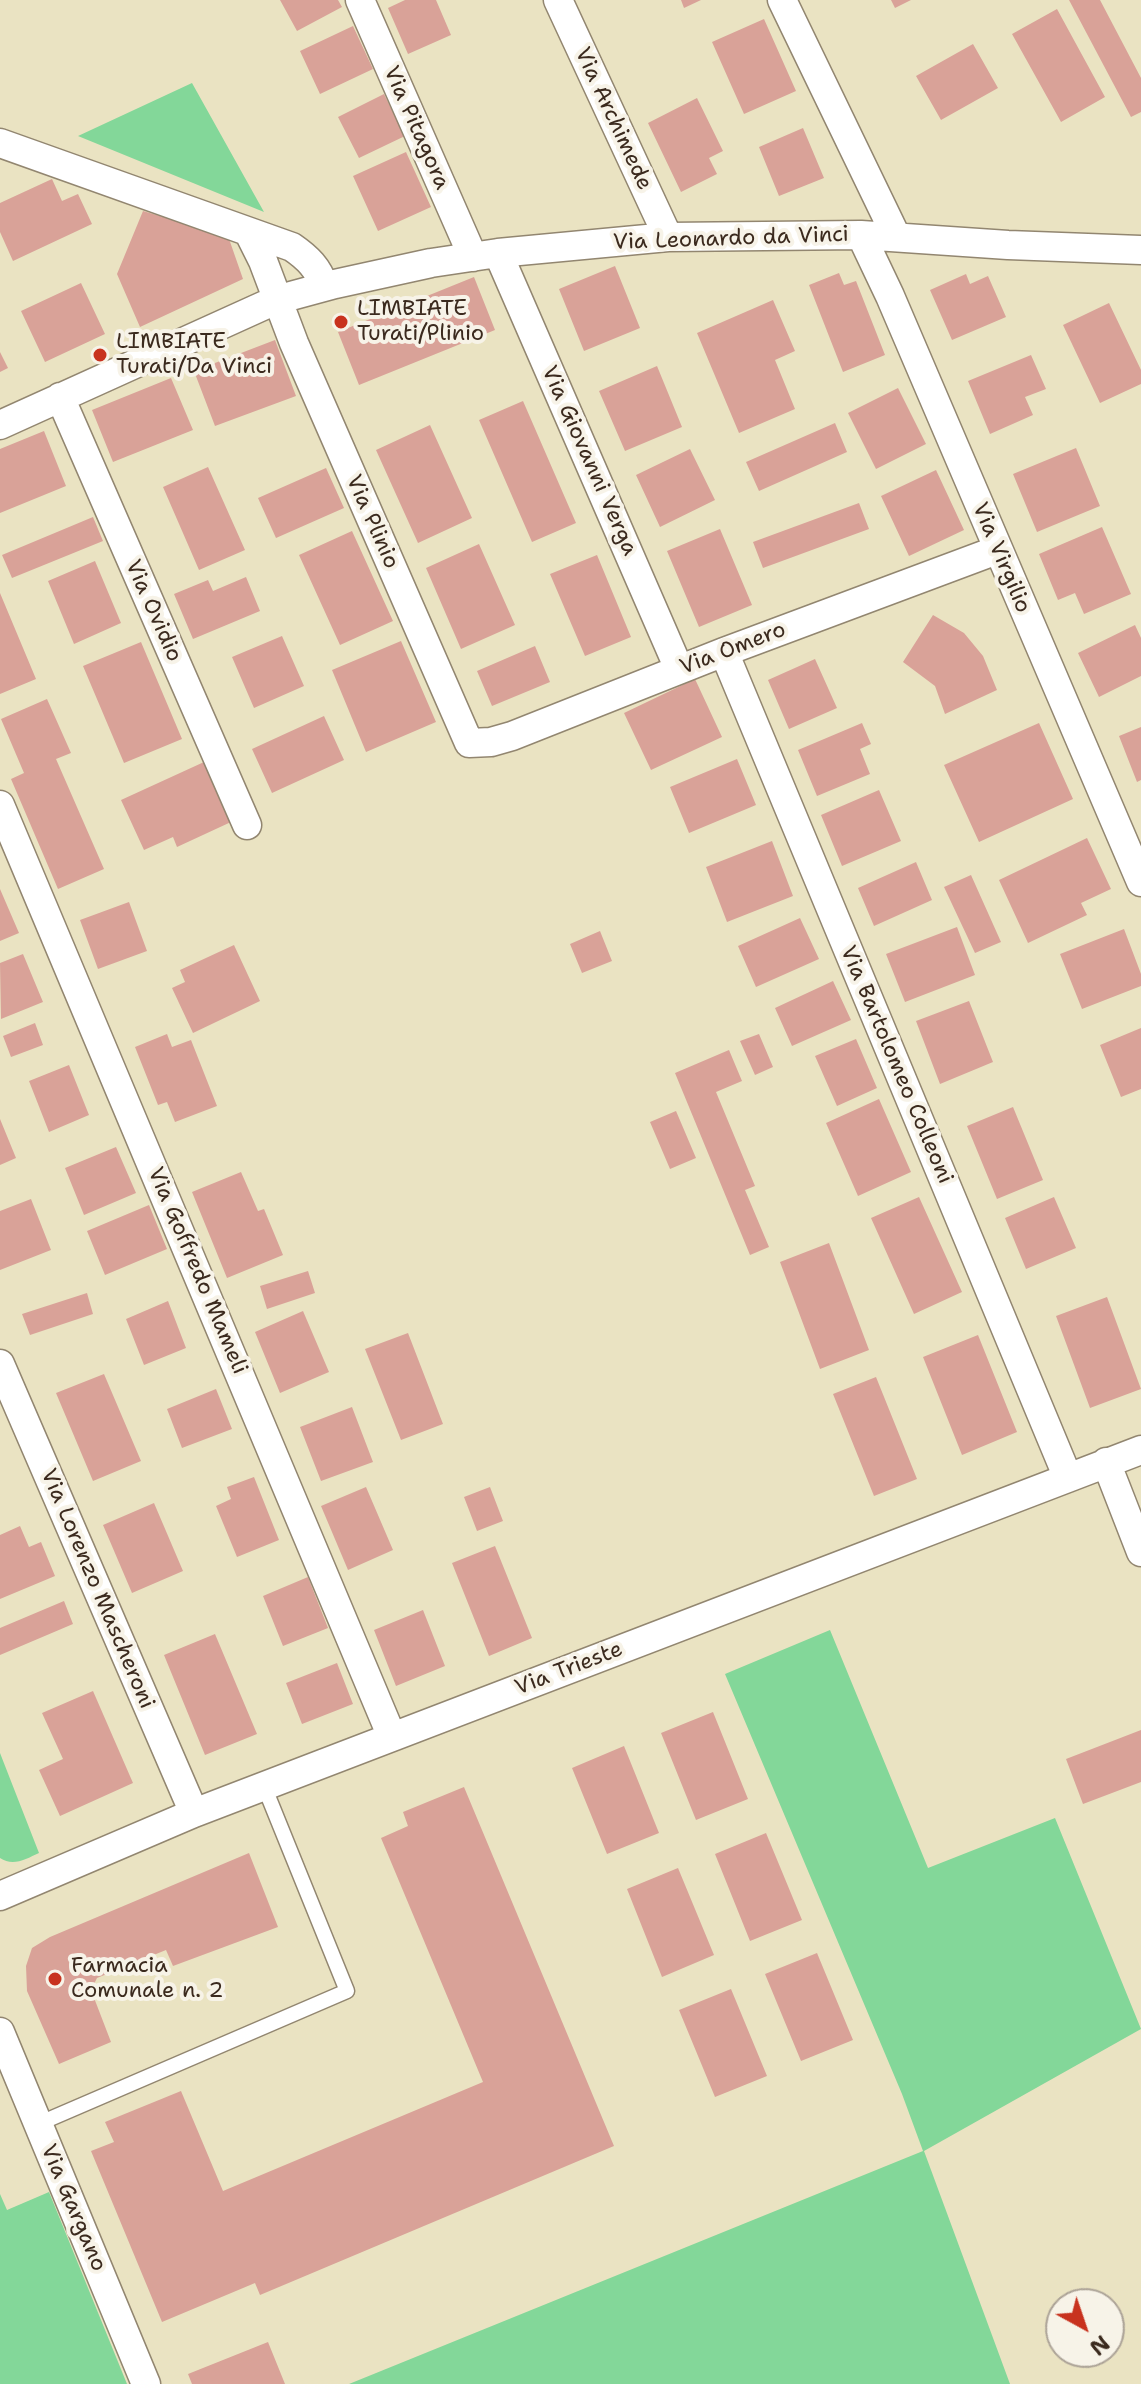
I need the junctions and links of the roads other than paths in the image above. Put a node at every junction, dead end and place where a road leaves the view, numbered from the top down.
1 (360, 0) edge
2 (558, 0) edge
3 (782, 0) edge
4 (0, 143) edge
5 (249, 233) junction
6 (861, 235) junction
7 (896, 236) junction
8 (668, 237) junction
9 (1141, 250) edge
10 (485, 255) junction
11 (324, 286) junction
12 (276, 300) junction
13 (60, 397) junction
14 (0, 425) edge
15 (997, 550) junction
16 (724, 652) junction
17 (679, 669) junction
18 (469, 743) joint
19 (0, 805) edge
20 (247, 825) dead end
21 (1141, 882) edge
22 (0, 1364) edge
23 (1141, 1450) edge
24 (1106, 1462) junction
25 (1068, 1478) junction
26 (1141, 1552) edge
27 (392, 1737) junction
28 (264, 1786) junction
29 (194, 1813) junction
30 (0, 1896) edge
31 (0, 2032) edge
32 (38, 2124) junction
33 (146, 2384) edge

1 - 10 street, Via Pitagora
2 - 8 street, Via Archimede
3 - 7 street
4 - 5 street
5 - 11 street
5 - 12 street
6 - 7 street, Via Leonardo da Vinci
6 - 8 street, Via Leonardo da Vinci
6 - 15 street, Via Virgilio
7 - 9 street, Via Leonardo da Vinci
8 - 10 street, Via Leonardo da Vinci
10 - 11 street, Via Leonardo da Vinci
10 - 17 street, Via Giovanni Verga
11 - 12 street, Via Leonardo da Vinci
12 - 13 street, Via Leonardo da Vinci
12 - 18 street, Via Plinio
13 - 14 street, Via Leonardo da Vinci
13 - 20 street, Via Ovidio
15 - 16 street, Via Omero
15 - 21 street, Via Virgilio
16 - 17 street, Via Omero
16 - 25 street, Via Bartolomeo Colleoni
17 - 18 street, Via Omero
19 - 27 street, Via Goffredo Mameli
22 - 29 street, Via Lorenzo Mascheroni
23 - 24 street, Via Trieste
24 - 25 street, Via Trieste
24 - 26 street
25 - 27 street, Via Trieste
27 - 28 street, Via Trieste
28 - 29 street, Via Trieste
28 - 32 lane
29 - 30 street, Via Trieste
31 - 32 street, Via Gargano
32 - 33 street, Via Gargano

